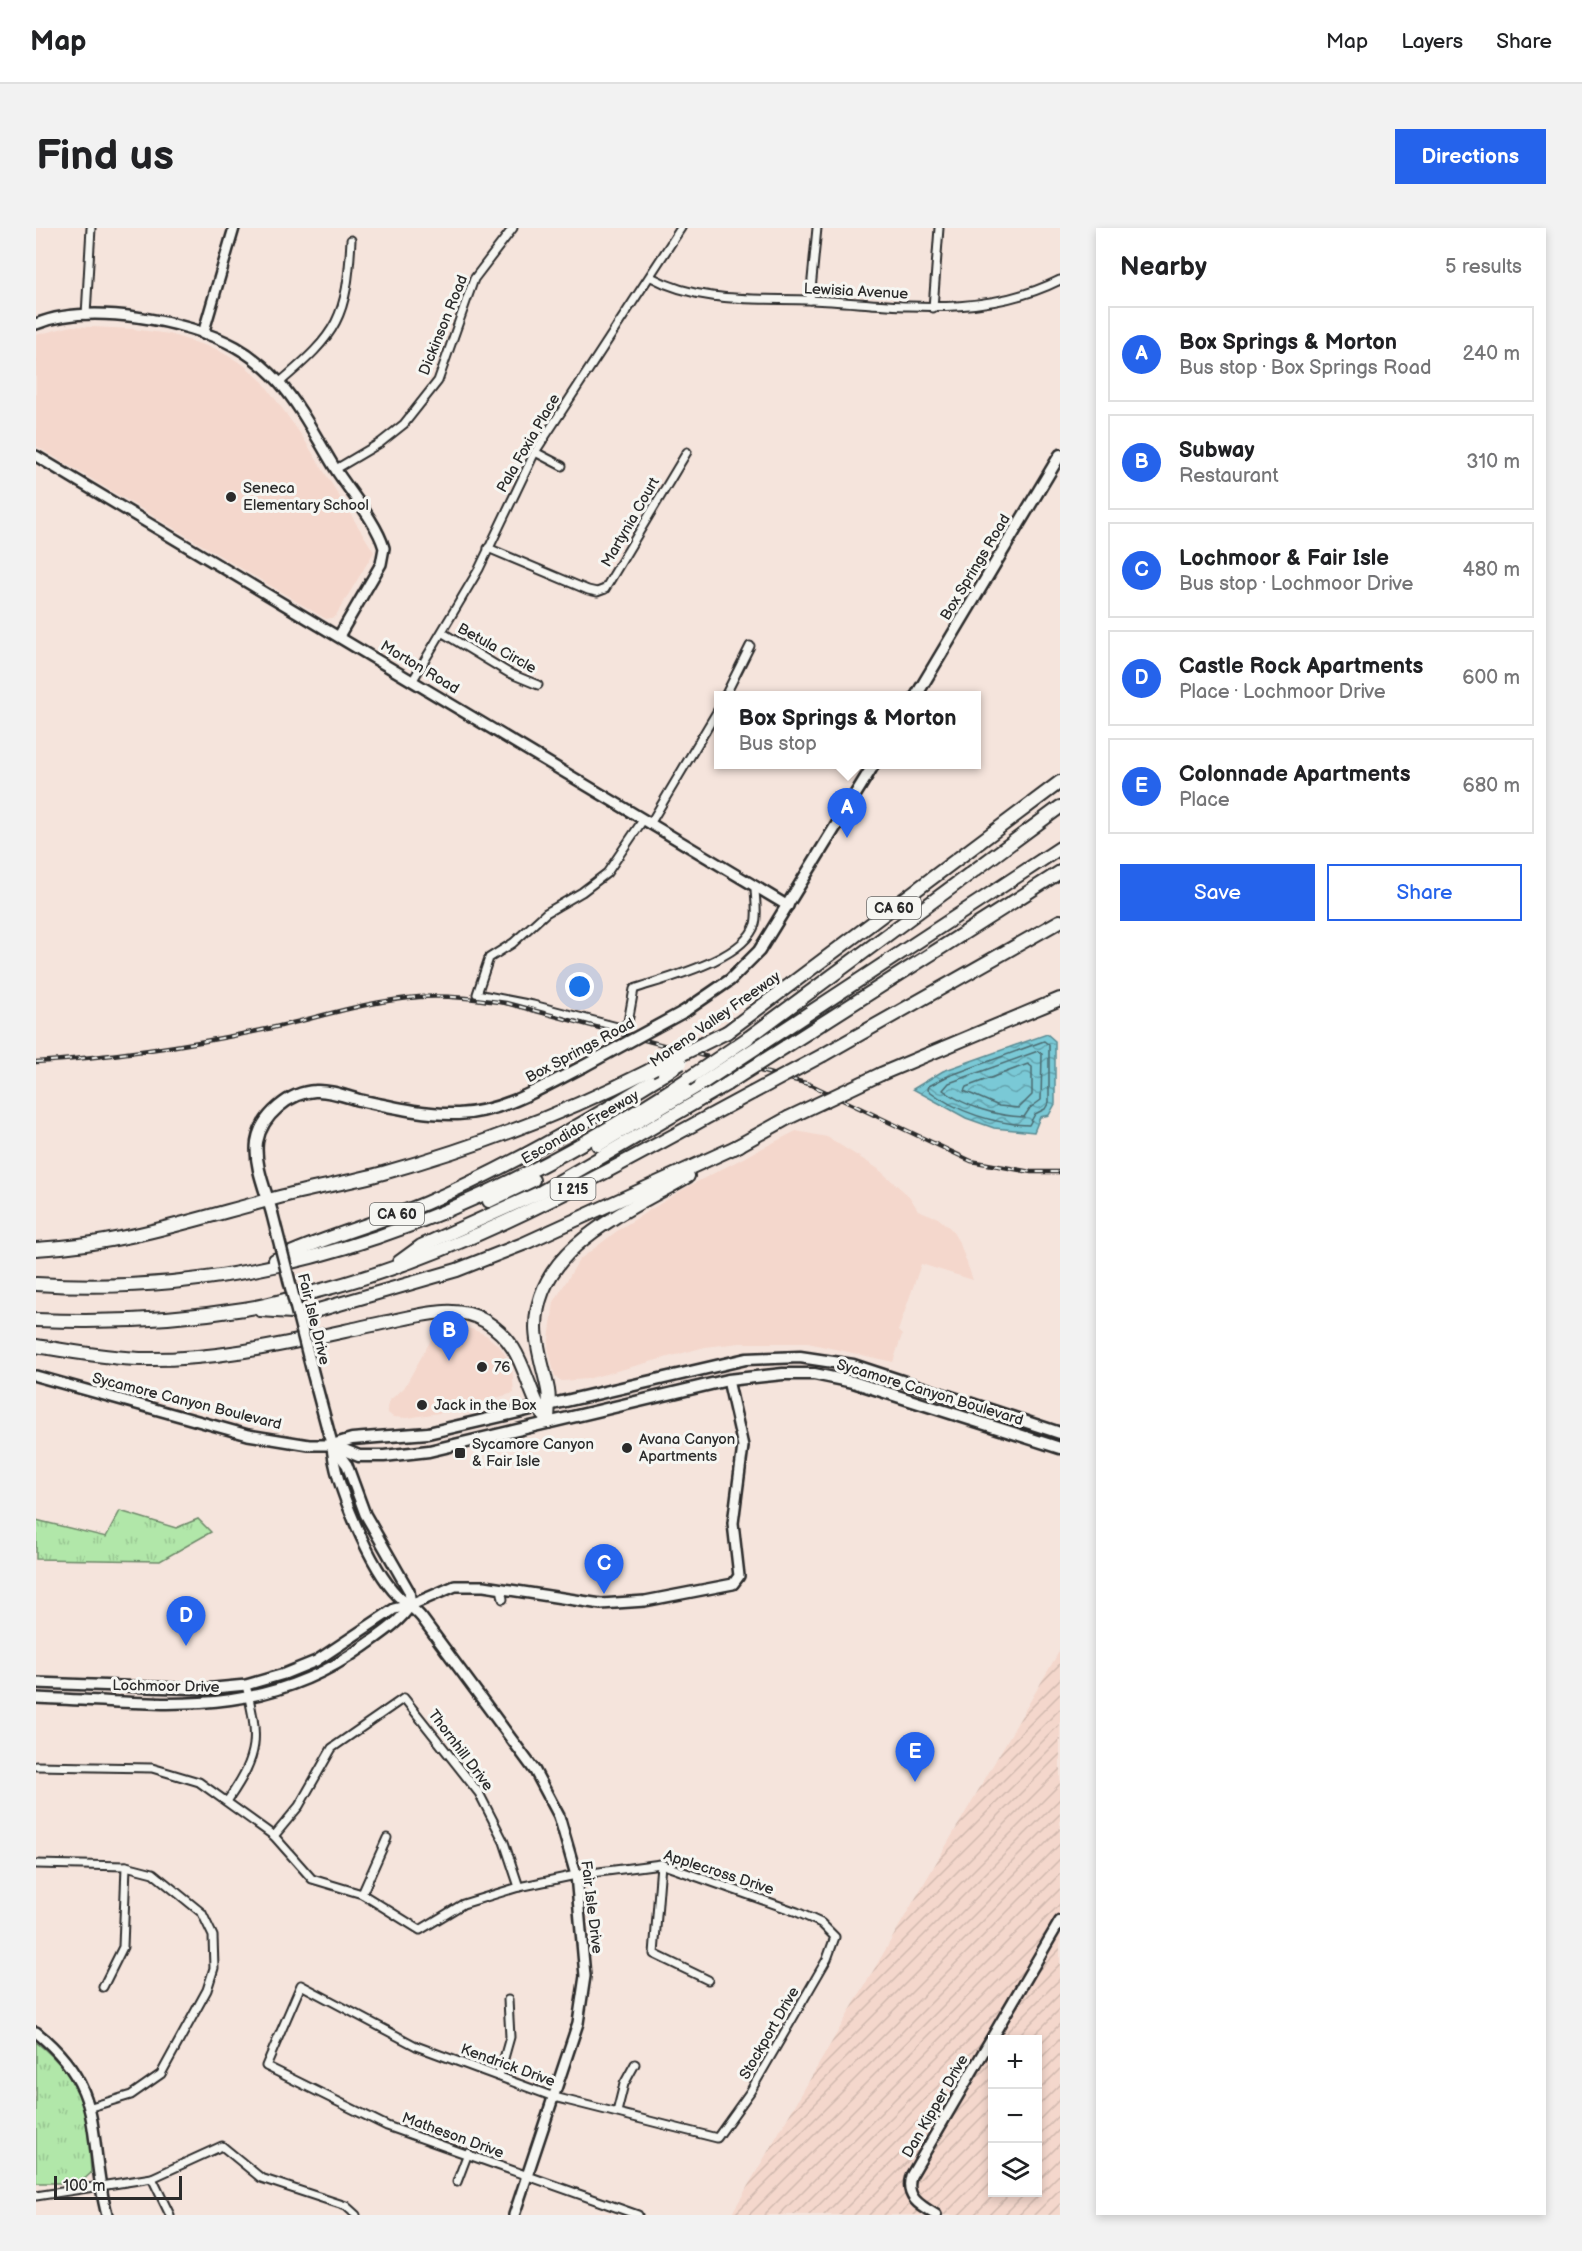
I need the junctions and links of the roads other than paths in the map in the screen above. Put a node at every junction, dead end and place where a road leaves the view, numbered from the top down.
1 (91, 228) edge
2 (234, 228) edge
3 (681, 228) edge
4 (817, 228) edge
5 (939, 228) edge
6 (510, 229) edge
7 (351, 240) dead end
8 (651, 277) junction
9 (1060, 280) edge
10 (810, 300) junction
11 (933, 308) junction
12 (86, 315) junction
13 (36, 324) edge
14 (203, 334) junction
15 (279, 383) junction
16 (535, 452) junction
17 (687, 452) dead end
18 (1060, 455) edge
19 (36, 456) edge
20 (562, 466) dead end
21 (336, 469) junction
22 (488, 548) junction
23 (443, 633) junction
24 (339, 636) junction
25 (750, 646) dead end
26 (414, 680) junction
27 (538, 685) dead end
28 (728, 691) edge
29 (919, 691) edge
30 (714, 716) edge
31 (872, 769) edge
32 (1060, 782) edge
33 (1060, 807) edge
34 (646, 822) junction
35 (1060, 848) edge
36 (1060, 872) edge
37 (755, 886) junction
38 (788, 906) junction
39 (1060, 921) edge
40 (1060, 999) edge
41 (727, 1032) junction
42 (740, 1144) junction
43 (268, 1200) junction
44 (36, 1249) edge
45 (255, 1269) junction
46 (386, 1271) junction
47 (194, 1281) junction
48 (36, 1284) edge
49 (246, 1309) junction
50 (36, 1320) edge
51 (36, 1346) edge
52 (36, 1376) edge
53 (728, 1380) junction
54 (543, 1405) junction
55 (549, 1422) junction
56 (1060, 1433) edge
57 (332, 1445) junction
58 (1060, 1448) edge
59 (501, 1588) junction
60 (503, 1599) dead end
61 (411, 1605) junction
62 (36, 1683) edge
63 (246, 1685) junction
64 (36, 1698) edge
65 (249, 1698) junction
66 (36, 1766) edge
67 (228, 1800) junction
68 (274, 1836) junction
69 (387, 1838) dead end
70 (36, 1864) edge
71 (661, 1864) junction
72 (126, 1866) junction
73 (576, 1875) junction
74 (519, 1887) junction
75 (362, 1894) junction
76 (1060, 1921) edge
77 (835, 1937) joint
78 (708, 1980) dead end
79 (103, 1987) dead end
80 (508, 2000) dead end
81 (36, 2032) edge
82 (635, 2064) dead end
83 (266, 2066) joint
84 (499, 2076) junction
85 (554, 2097) junction
86 (91, 2107) junction
87 (616, 2112) junction
88 (717, 2138) joint
89 (468, 2153) junction
90 (528, 2176) junction
91 (152, 2178) junction
92 (457, 2182) dead end
93 (101, 2187) junction
94 (36, 2196) edge
95 (107, 2215) edge
96 (170, 2215) edge
97 (356, 2215) edge
98 (514, 2215) edge
99 (638, 2215) edge
100 (936, 2215) edge

1 - 12 street
2 - 14 street
3 - 8 street, Pala Foxia Place
4 - 10 street
5 - 11 street
6 - 21 street, Dickinson Road
7 - 15 street
8 - 10 street, Lewisia Avenue
8 - 16 street, Pala Foxia Place
9 - 11 street, Lewisia Avenue
10 - 11 street, Lewisia Avenue
12 - 13 street
12 - 14 street
14 - 15 street
15 - 21 street
16 - 20 street
16 - 22 street, Pala Foxia Place
17 - 22 street, Martynia Court
18 - 29 main road, Box Springs Road
19 - 24 street, Morton Road
21 - 24 street
22 - 23 street, Pala Foxia Place
23 - 26 street, Pala Foxia Place
23 - 27 street, Betula Circle
24 - 26 street, Morton Road
25 - 28 street
26 - 34 street, Morton Road
30 - 34 street
31 - 38 main road, Box Springs Road
32 - 41 highway, Moreno Valley Freeway / CA 60
33 - 45 highway, Escondido Freeway / I 215, bridge
34 - 37 street, Morton Road
34 - 37 street
35 - 47 highway, bridge
36 - 46 highway, bridge
37 - 38 street, Morton Road
38 - 43 main road, Box Springs Road, bridge
39 - 46 highway, I 215, bridge
40 - 42 highway, bridge
41 - 43 highway, bridge
41 - 45 highway, Moreno Valley Freeway / CA 60, bridge
42 - 49 highway
42 - 54 highway
43 - 44 highway
43 - 57 main road, Fair Isle Drive, bridge
45 - 47 highway, Escondido Freeway / I 215
46 - 49 highway, I 215
47 - 48 highway, Escondido Freeway / I 215
49 - 50 highway, I 215
51 - 54 highway
52 - 57 street, Sycamore Canyon Boulevard
53 - 55 main road, Sycamore Canyon Boulevard
53 - 58 main road, Sycamore Canyon Boulevard
53 - 59 street, Lochmoor Drive
54 - 55 highway
54 - 56 main road, Sycamore Canyon Boulevard
54 - 57 main road, Sycamore Canyon Boulevard
55 - 57 main road, Sycamore Canyon Boulevard
57 - 61 street, Fair Isle Drive
57 - 61 street, Fair Isle Drive
59 - 60 street
59 - 61 street, Lochmoor Drive
61 - 63 street, Lochmoor Drive
61 - 65 street, Lochmoor Drive
61 - 73 street, Fair Isle Drive
62 - 63 street, Lochmoor Drive
63 - 65 street
64 - 65 street, Lochmoor Drive
65 - 67 street
66 - 67 street, Applecross Drive
67 - 68 street, Applecross Drive
68 - 74 street, Thornhill Drive
68 - 75 street, Applecross Drive
69 - 75 street
70 - 72 street
71 - 73 street, Applecross Drive
71 - 77 street, Applecross Drive
71 - 78 street
72 - 79 street
72 - 86 street
73 - 74 street, Applecross Drive
73 - 85 street, Fair Isle Drive
74 - 75 street, Applecross Drive
76 - 100 street, Dan Kipper Drive
77 - 88 street, Stockport Drive
80 - 84 street
81 - 86 street
82 - 87 street
83 - 84 street, Kendrick Drive
83 - 89 street, Matheson Drive
84 - 85 street, Kendrick Drive
85 - 87 street, Kendrick Drive
85 - 90 street, Fair Isle Drive
86 - 93 street
87 - 88 street, Kendrick Drive
89 - 90 street, Matheson Drive
89 - 92 street
90 - 98 street, Fair Isle Drive
90 - 99 street, Matheson Drive
91 - 93 street
91 - 96 street
91 - 97 street
93 - 94 street
93 - 95 street

